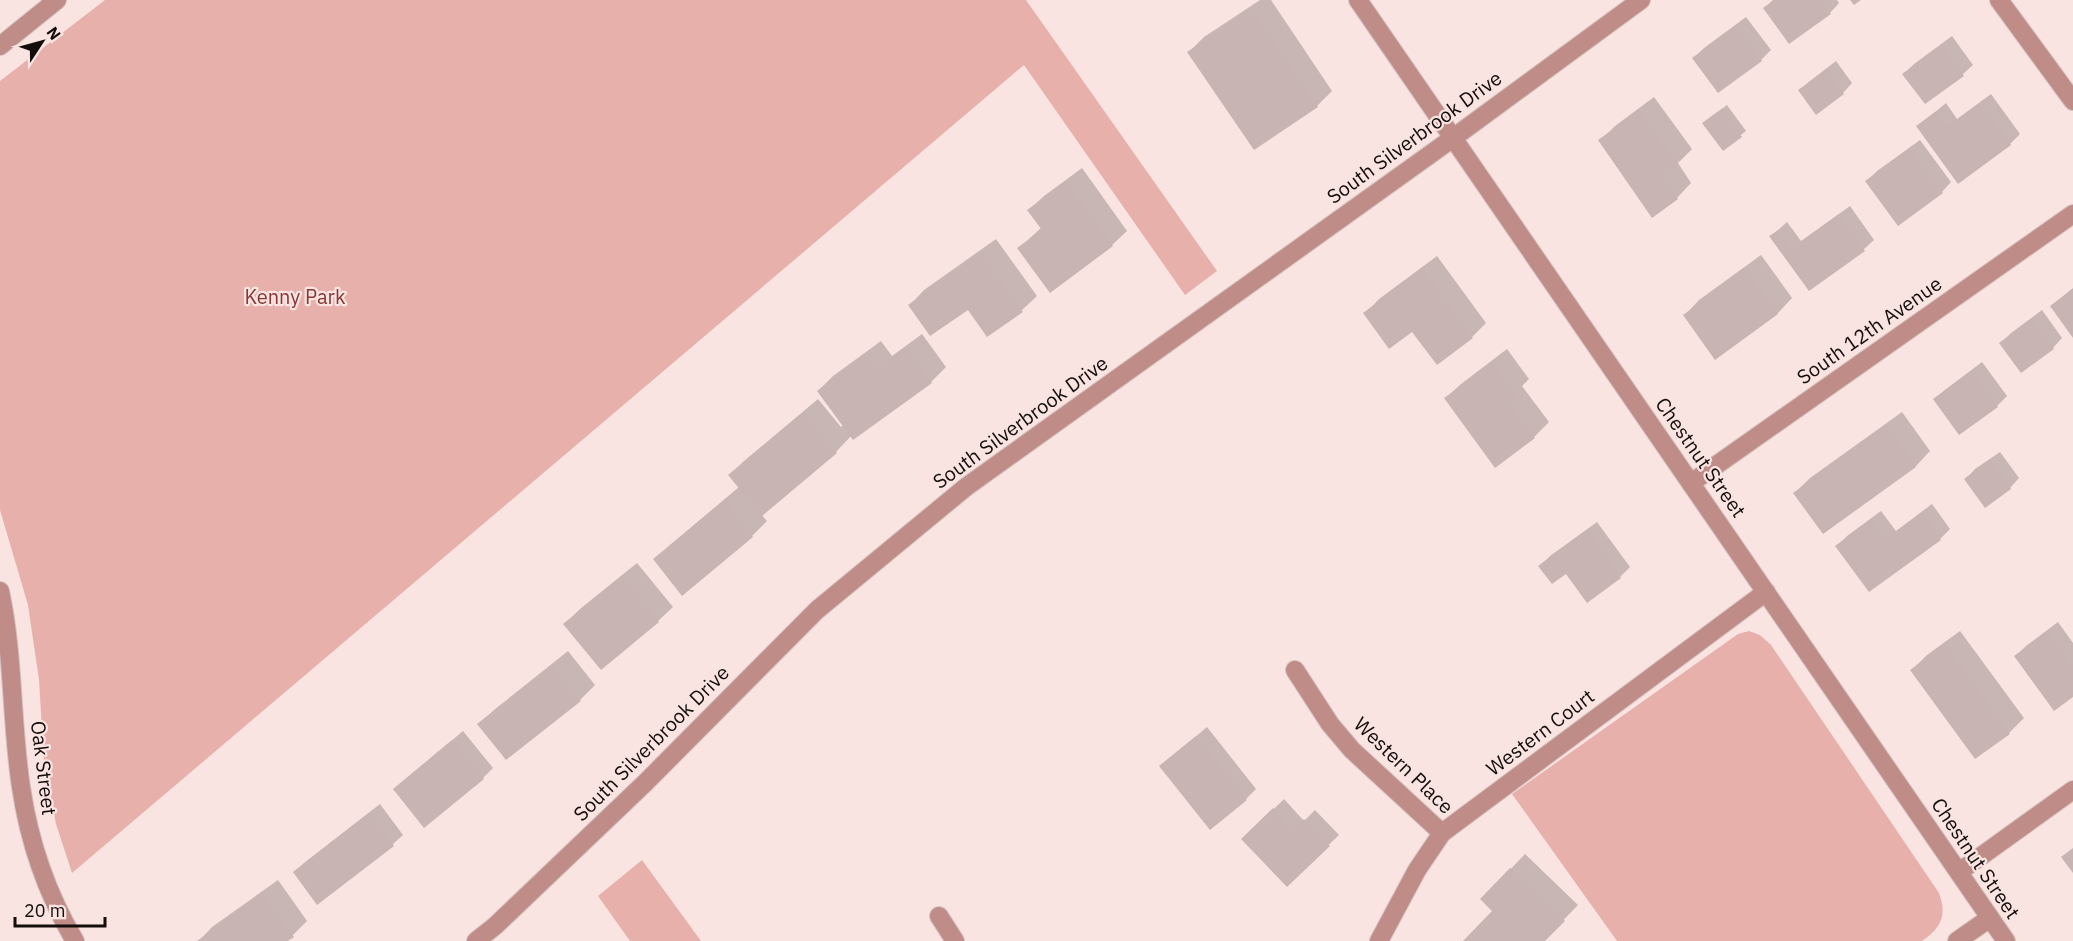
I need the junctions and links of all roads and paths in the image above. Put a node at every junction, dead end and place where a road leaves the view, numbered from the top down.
1 (57, 0) edge
2 (1358, 0) edge
3 (1641, 0) edge
4 (1999, 0) edge
5 (0, 46) edge
6 (2073, 101) edge
7 (1453, 138) junction
8 (2073, 214) edge
9 (1691, 483) junction
10 (0, 591) edge
11 (1766, 592) junction
12 (1295, 669) dead end
13 (2073, 790) edge
14 (1442, 833) junction
15 (1959, 872) junction
16 (939, 916) dead end
17 (1990, 918) junction
18 (75, 941) edge
19 (476, 941) edge
20 (955, 941) edge
21 (1379, 941) edge
22 (1957, 941) edge
23 (2006, 941) edge

1 - 5 street
2 - 7 street, Chestnut Street
3 - 7 street, South Silverbrook Drive
4 - 6 street
7 - 9 street, Chestnut Street
7 - 19 street, South Silverbrook Drive
8 - 9 street, South 12th Avenue
9 - 11 street, Chestnut Street
10 - 18 street, Oak Street
11 - 14 street, Western Court
11 - 15 street, Chestnut Street
12 - 14 street, Western Place
13 - 15 street
14 - 21 street, Western Court
15 - 17 street, Chestnut Street
16 - 20 street
17 - 22 street
17 - 23 street, Chestnut Street

